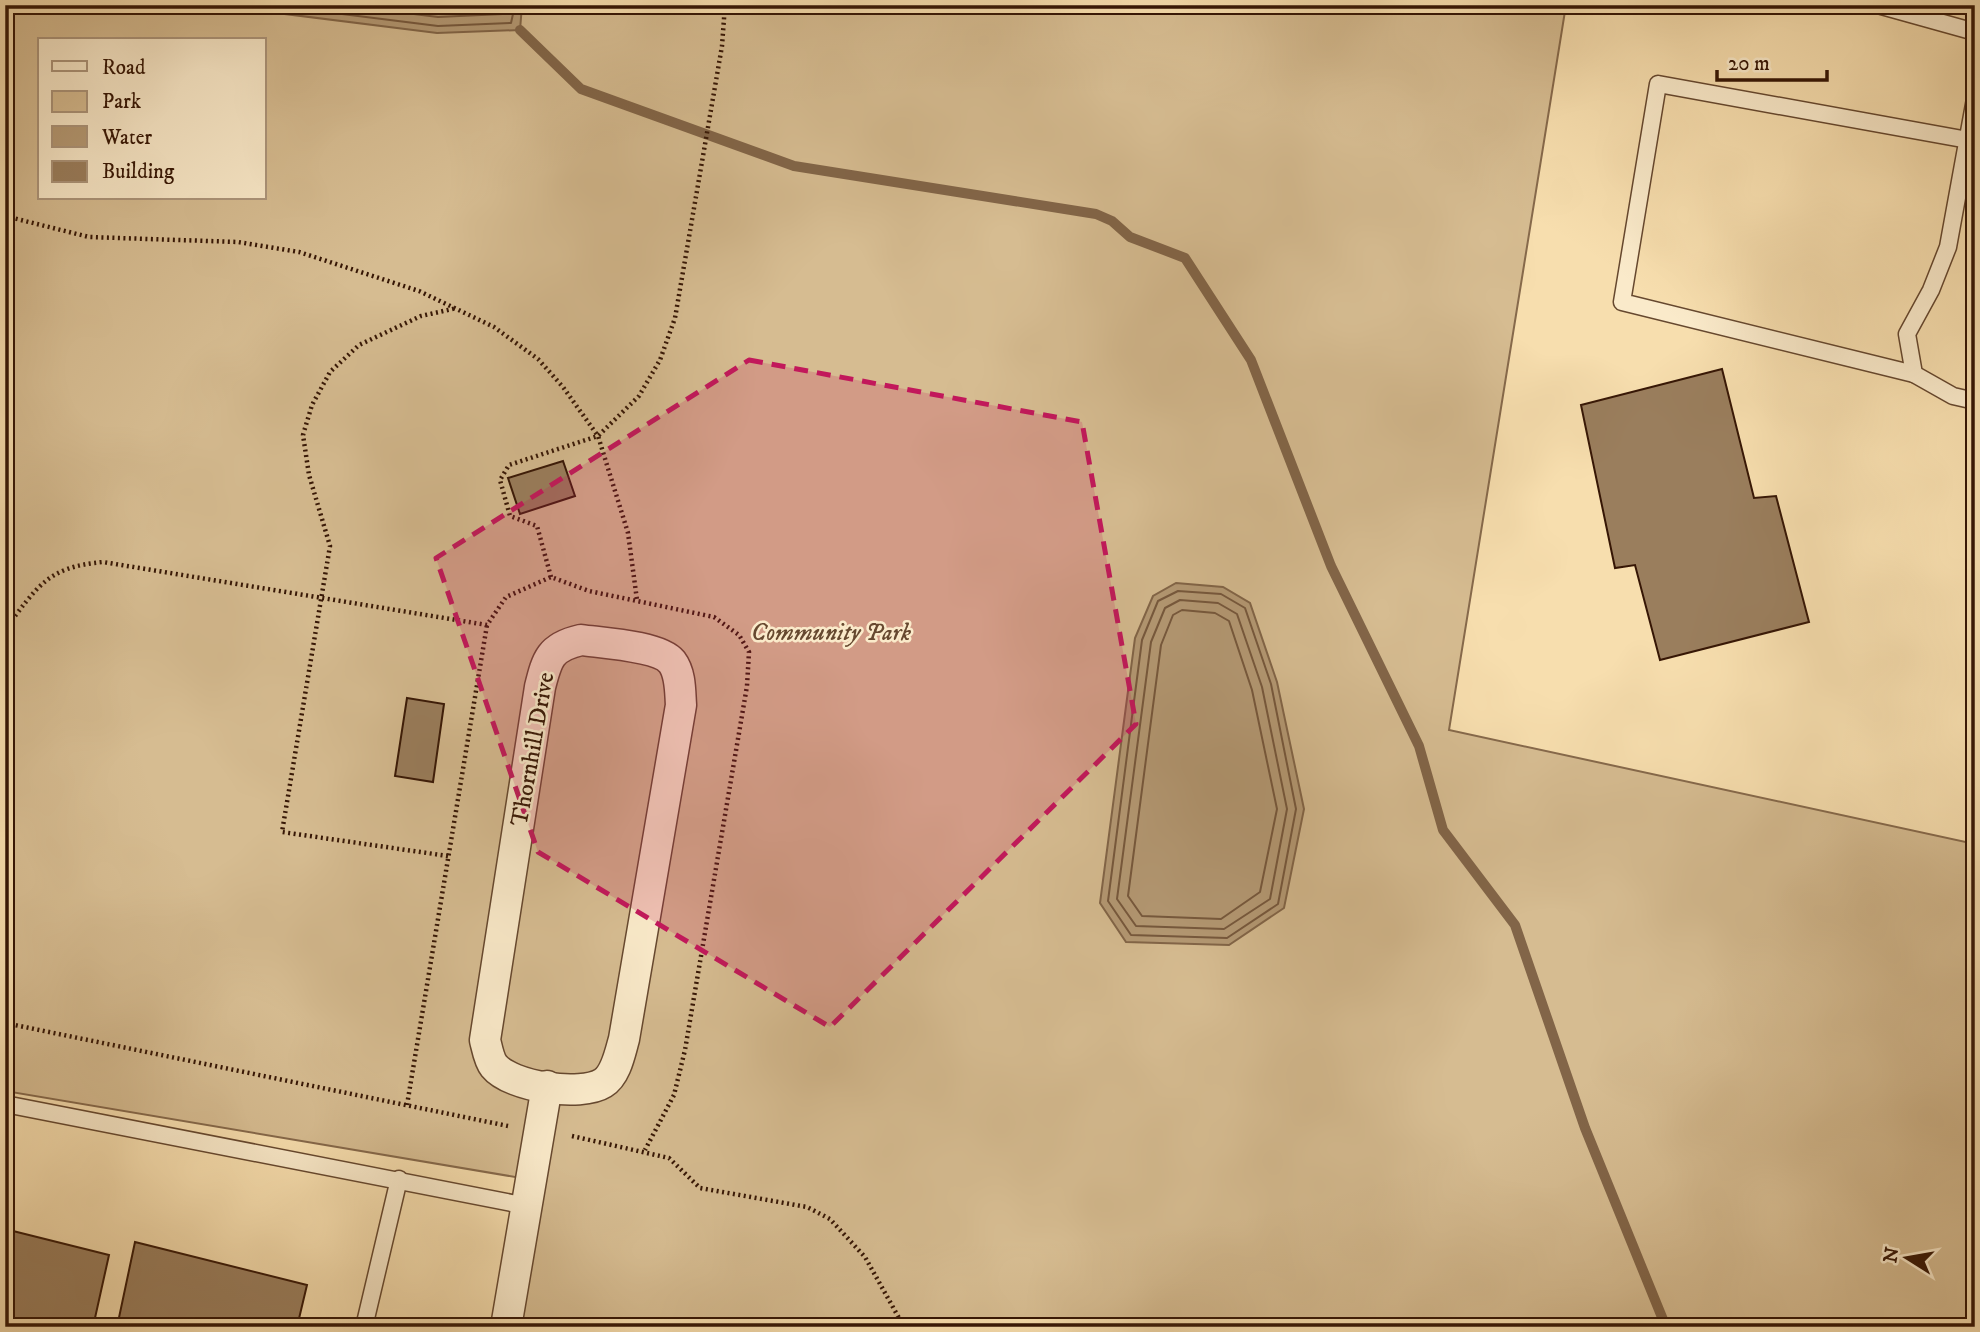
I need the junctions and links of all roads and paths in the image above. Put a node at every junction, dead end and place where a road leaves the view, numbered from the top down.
1 (725, 5) edge
2 (1878, 5) edge
3 (1975, 32) edge
4 (1974, 106) edge
5 (1968, 140) junction
6 (5, 216) edge
7 (458, 308) junction
8 (1914, 374) junction
9 (1975, 401) edge
10 (598, 436) junction
11 (551, 577) dead end
12 (637, 600) dead end
13 (487, 625) dead end
14 (448, 856) junction
15 (5, 1023) edge
16 (547, 1087) junction
17 (5, 1104) edge
18 (407, 1105) junction
19 (503, 1125) dead end
20 (574, 1137) dead end
21 (399, 1179) junction
22 (527, 1206) junction
23 (364, 1327) edge
24 (506, 1327) edge
25 (904, 1327) edge

1 - 10 path
2 - 3 lane
4 - 5 lane
5 - 8 lane
5 - 8 lane
6 - 7 path
7 - 10 path
7 - 14 path
8 - 9 lane
10 - 11 path
10 - 12 path
13 - 14 path
14 - 18 path
15 - 18 path
16 - 16 street, Thornhill Drive
16 - 22 street
17 - 21 lane
18 - 19 path
20 - 25 path
21 - 22 lane
21 - 23 lane
22 - 24 street

